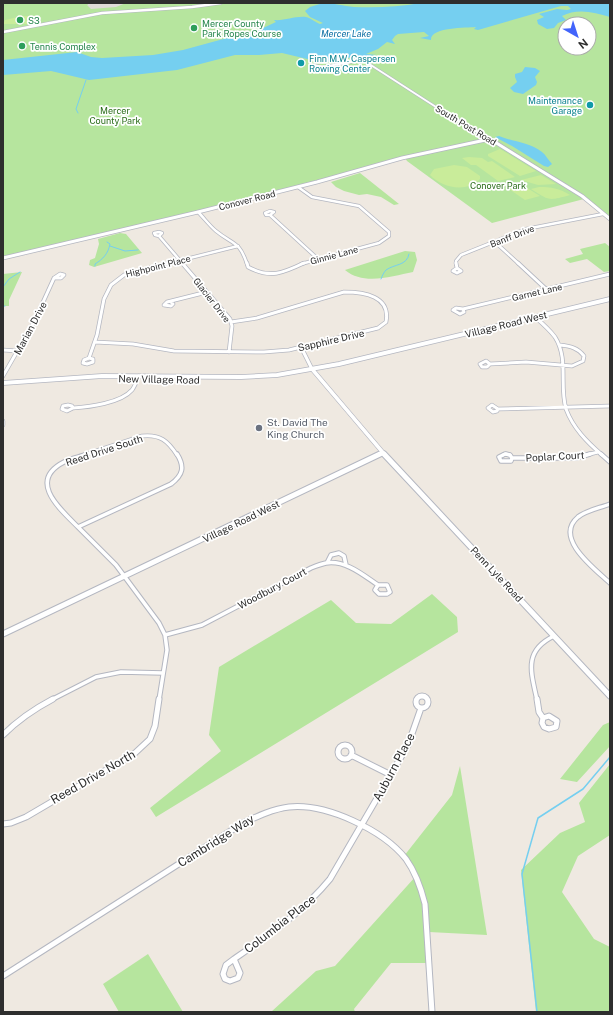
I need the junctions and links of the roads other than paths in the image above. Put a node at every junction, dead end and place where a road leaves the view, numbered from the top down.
1 (211, 3) edge
2 (222, 3) edge
3 (134, 10) junction
4 (56, 21) junction
5 (59, 22) junction
6 (3, 31) edge
7 (314, 65) dead end
8 (490, 139) junction
9 (298, 187) junction
10 (198, 212) junction
11 (603, 214) junction
12 (270, 215) dead end
13 (610, 219) edge
14 (159, 236) dead end
15 (495, 242) junction
16 (238, 246) junction
17 (3, 258) edge
18 (318, 259) junction
19 (181, 261) junction
20 (457, 268) dead end
21 (610, 274) edge
22 (54, 278) dead end
23 (547, 290) junction
24 (207, 292) junction
25 (610, 301) edge
26 (171, 302) dead end
27 (463, 309) dead end
28 (536, 318) junction
29 (231, 322) junction
30 (95, 342) junction
31 (560, 345) junction
32 (300, 347) junction
33 (3, 350) edge
34 (18, 351) junction
35 (229, 352) junction
36 (89, 358) dead end
37 (490, 364) dead end
38 (562, 365) junction
39 (313, 371) junction
40 (3, 376) edge
41 (138, 377) junction
42 (3, 384) edge
43 (610, 406) edge
44 (72, 408) dead end
45 (566, 408) junction
46 (498, 409) dead end
47 (3, 421) edge
48 (3, 425) edge
49 (598, 452) junction
50 (383, 453) junction
51 (512, 458) dead end
52 (610, 462) edge
53 (610, 504) edge
54 (78, 527) junction
55 (327, 563) junction
56 (346, 565) junction
57 (124, 577) junction
58 (610, 583) edge
59 (378, 585) dead end
60 (3, 634) edge
61 (166, 636) junction
62 (554, 636) junction
63 (163, 673) junction
64 (610, 696) edge
65 (421, 708) dead end
66 (543, 718) dead end
67 (3, 735) edge
68 (351, 755) dead end
69 (391, 775) junction
70 (3, 824) edge
71 (362, 825) junction
72 (234, 959) dead end
73 (3, 976) edge
74 (432, 1012) edge

1 - 3 street
2 - 3 street
3 - 4 street
3 - 5 street
4 - 5 street
4 - 6 street
5 - 6 street
7 - 8 street, South Post Road
8 - 9 street, Conover Road
8 - 11 street, South Post Road
9 - 10 street, Conover Road
9 - 18 street, Ginnie Lane
10 - 16 street, Ginnie Lane
10 - 17 street, Conover Road
11 - 13 street, South Post Road
11 - 15 street, Banff Drive
12 - 18 street
14 - 19 street, Glacier Drive
15 - 20 street, Banff Drive
15 - 23 street
16 - 18 street, Ginnie Lane
16 - 19 street, Highpoint Place
19 - 24 street, Glacier Drive
19 - 30 street, Highpoint Place
21 - 23 street, Garnet Lane
22 - 34 street, Marian Drive
23 - 27 street, Garnet Lane
24 - 26 street
24 - 29 street, Glacier Drive
25 - 28 main road, Village Road West
28 - 31 street
28 - 39 main road, Village Road West
29 - 32 street, Sapphire Drive
29 - 35 street, Glacier Drive
30 - 35 street, Sapphire Drive
30 - 36 street, Highpoint Place
31 - 38 street
31 - 38 street
32 - 35 street, Sapphire Drive
32 - 39 street
33 - 34 street
34 - 40 street, Marian Drive
37 - 38 street
38 - 45 street
39 - 41 main road, New Village Road
39 - 50 street
41 - 42 main road, New Village Road
41 - 44 street
43 - 45 street
45 - 46 street
45 - 49 street
47 - 48 street
49 - 51 street, Poplar Court
49 - 52 street
50 - 57 street, Village Road West
50 - 62 street, Penn Lyle Road
53 - 58 street
54 - 54 street, Reed Drive South
54 - 57 street, Reed Drive South
55 - 56 street, Woodbury Court
55 - 56 street
55 - 61 street, Woodbury Court
56 - 59 street, Woodbury Court
57 - 60 street, Village Road West
57 - 61 street, Reed Drive North
61 - 63 street, Reed Drive North
62 - 64 street, Penn Lyle Road
62 - 66 street
63 - 67 street
63 - 70 street, Reed Drive North
65 - 69 street, Auburn Place
68 - 69 street
69 - 71 street, Auburn Place
71 - 72 street, Columbia Place
71 - 73 street, Cambridge Way
71 - 74 street, Cambridge Way

